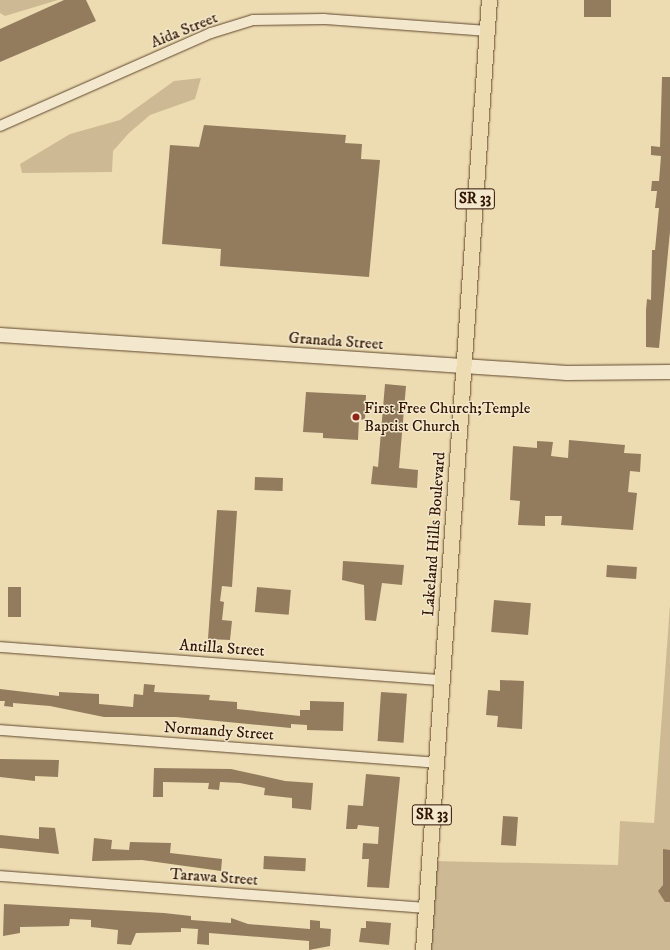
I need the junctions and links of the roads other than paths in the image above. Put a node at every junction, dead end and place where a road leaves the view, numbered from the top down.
1 (489, 0) edge
2 (487, 31) junction
3 (0, 126) edge
4 (0, 335) edge
5 (462, 366) junction
6 (670, 372) edge
7 (0, 646) edge
8 (441, 680) junction
9 (0, 730) edge
10 (435, 763) junction
11 (0, 876) edge
12 (426, 908) junction
13 (423, 950) edge

1 - 2 main road, Lakeland Hills Boulevard / SR 33
2 - 3 street, Aida Street
2 - 5 main road, Lakeland Hills Boulevard / SR 33
4 - 5 street, Granada Street
5 - 6 street, Granada Street
5 - 8 main road, Lakeland Hills Boulevard / SR 33
7 - 8 street, Antilla Street
8 - 10 main road, Lakeland Hills Boulevard / SR 33
9 - 10 street, Normandy Street
10 - 12 main road, Lakeland Hills Boulevard / SR 33
11 - 12 street, Tarawa Street
12 - 13 main road, Lakeland Hills Boulevard / SR 33

